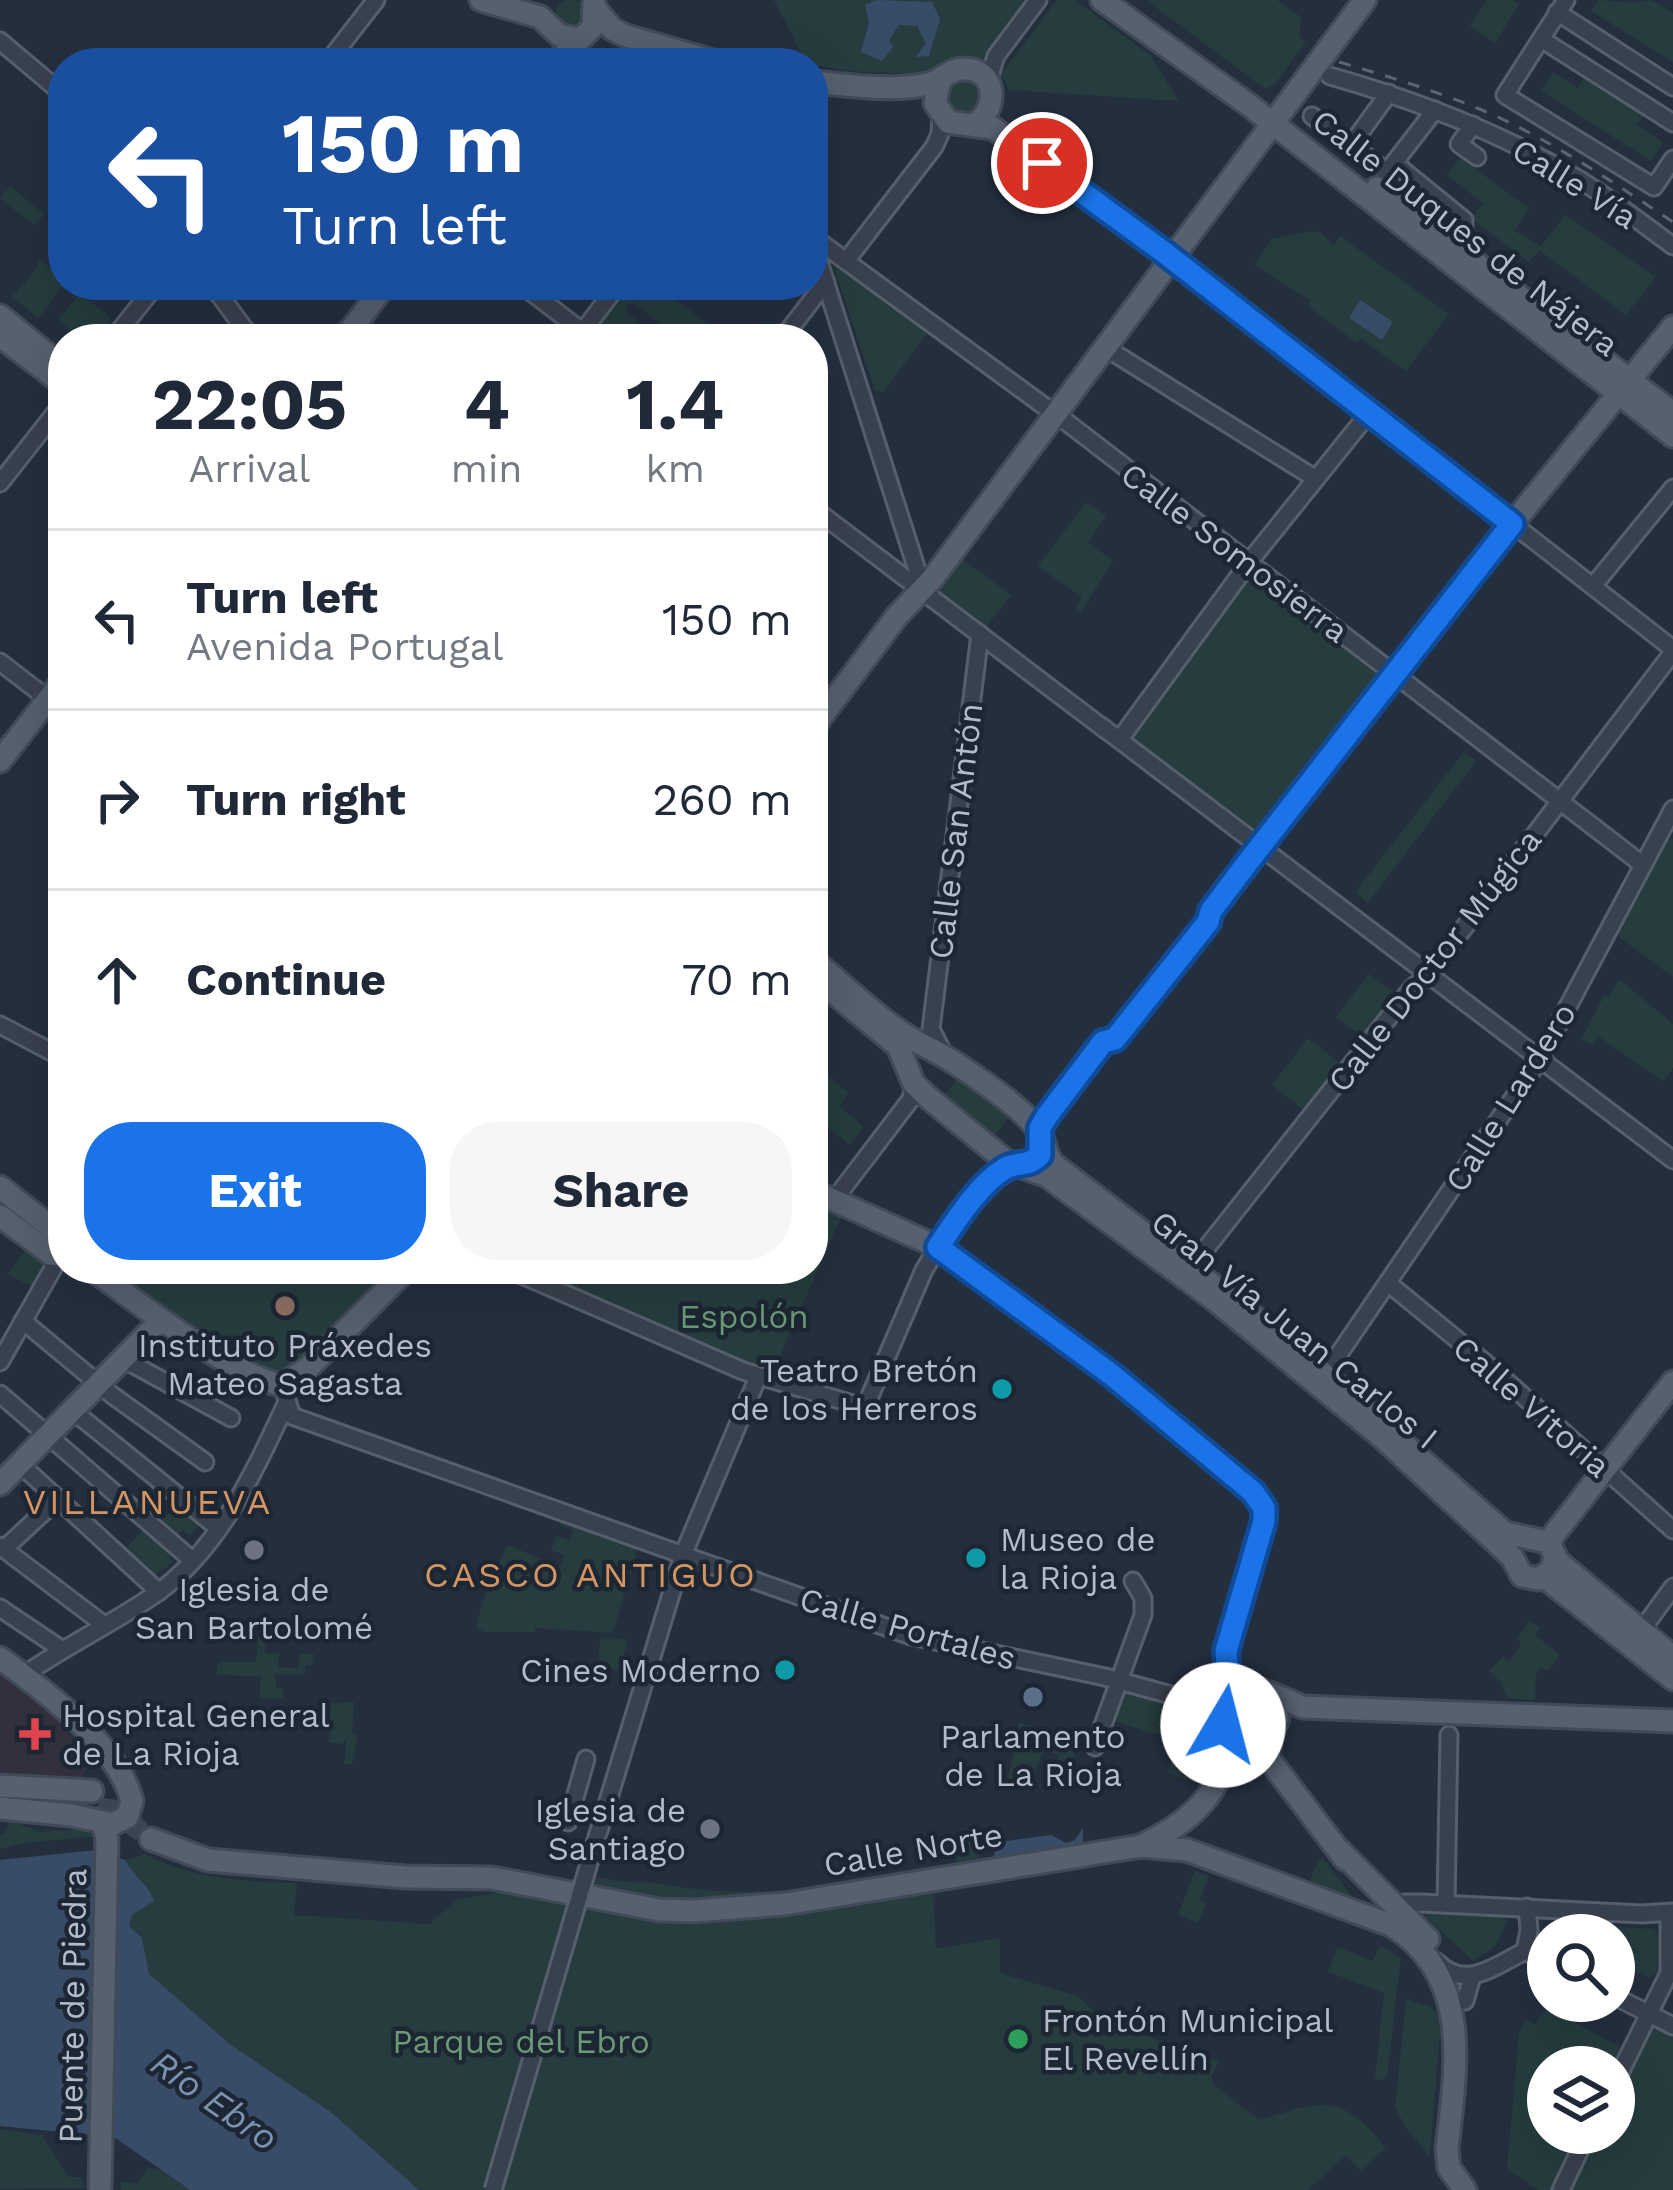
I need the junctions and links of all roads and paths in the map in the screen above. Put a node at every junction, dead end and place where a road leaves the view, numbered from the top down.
1 (376, 0) edge
2 (481, 0) edge
3 (552, 0) edge
4 (1038, 0) edge
5 (1102, 0) edge
6 (1123, 0) edge
7 (1354, 0) edge
8 (1365, 0) edge
9 (594, 6) edge
10 (1562, 6) edge
11 (551, 26) junction
12 (580, 38) junction
13 (1541, 39) junction
14 (0, 41) edge
15 (339, 48) edge
16 (550, 48) edge
17 (570, 48) edge
18 (621, 48) edge
19 (670, 48) edge
20 (995, 56) junction
21 (964, 69) junction
22 (1330, 76) dead end
23 (48, 81) edge
24 (988, 82) junction
25 (828, 83) edge
26 (1673, 87) edge
27 (1389, 93) junction
28 (828, 94) edge
29 (939, 100) junction
30 (1435, 110) junction
31 (984, 116) junction
32 (1312, 116) dead end
33 (1271, 120) junction
34 (1673, 123) edge
35 (1474, 125) junction
36 (1351, 145) junction
37 (1477, 157) dead end
38 (1673, 159) edge
39 (1391, 167) junction
40 (1454, 245) junction
41 (1673, 246) edge
42 (828, 250) edge
43 (1174, 252) junction
44 (846, 261) junction
45 (828, 288) edge
46 (144, 300) edge
47 (374, 300) edge
48 (545, 300) edge
49 (812, 300) edge
50 (1673, 313) edge
51 (0, 316) edge
52 (125, 324) edge
53 (355, 324) edge
54 (580, 324) edge
55 (794, 324) edge
56 (1673, 327) edge
57 (0, 336) edge
58 (1106, 348) junction
59 (48, 355) edge
60 (48, 373) edge
61 (1625, 387) junction
62 (1052, 412) junction
63 (1369, 413) junction
64 (1673, 413) edge
65 (48, 423) edge
66 (1673, 436) edge
67 (1316, 479) junction
68 (0, 483) edge
69 (1673, 488) edge
70 (828, 519) edge
71 (1512, 524) junction
72 (1249, 564) junction
73 (1593, 586) junction
74 (923, 591) junction
75 (980, 634) junction
76 (1673, 651) edge
77 (0, 662) edge
78 (1395, 674) junction
79 (48, 699) joint
80 (828, 708) edge
81 (1120, 739) junction
82 (0, 761) edge
83 (1560, 801) junction
84 (1673, 809) edge
85 (1261, 845) junction
86 (1643, 865) junction
87 (828, 970) edge
88 (1429, 974) junction
89 (828, 988) edge
90 (0, 1025) edge
91 (930, 1041) junction
92 (48, 1050) edge
93 (1540, 1059) junction
94 (917, 1084) junction
95 (1041, 1140) junction
96 (1673, 1160) edge
97 (1011, 1165) junction
98 (0, 1187) edge
99 (828, 1191) edge
100 (828, 1197) edge
101 (0, 1216) edge
102 (48, 1235) edge
103 (938, 1247) junction
104 (48, 1252) edge
105 (1192, 1266) junction
106 (48, 1275) edge
107 (1388, 1283) junction
108 (112, 1284) edge
109 (392, 1284) edge
110 (543, 1284) edge
111 (161, 1320) junction
112 (23, 1321) junction
113 (124, 1360) junction
114 (0, 1362) edge
115 (1326, 1373) junction
116 (758, 1377) junction
117 (1673, 1382) edge
118 (100, 1385) junction
119 (286, 1390) junction
120 (0, 1394) edge
121 (73, 1411) junction
122 (231, 1418) dead end
123 (48, 1437) junction
124 (206, 1462) dead end
125 (20, 1464) junction
126 (1604, 1469) junction
127 (0, 1484) edge
128 (59, 1498) junction
129 (218, 1528) junction
130 (1673, 1530) edge
131 (2, 1548) edge
132 (1517, 1548) junction
133 (683, 1556) junction
134 (192, 1560) junction
135 (1549, 1560) junction
136 (1133, 1581) dead end
137 (1673, 1587) edge
138 (159, 1592) junction
139 (0, 1608) edge
140 (103, 1624) junction
141 (1641, 1631) junction
142 (61, 1649) junction
143 (1673, 1657) edge
144 (0, 1658) edge
145 (24, 1676) junction
146 (1673, 1679) edge
147 (1118, 1681) junction
148 (1241, 1690) junction
149 (1270, 1697) junction
150 (1303, 1707) junction
151 (1213, 1710) junction
152 (1671, 1720) edge
153 (1449, 1735) dead end
154 (93, 1739) junction
155 (1272, 1741) junction
156 (1095, 1747) dead end
157 (586, 1759) dead end
158 (0, 1786) edge
159 (125, 1786) junction
160 (95, 1788) junction
161 (0, 1797) edge
162 (67, 1803) tunnel mouth
163 (0, 1808) edge
164 (568, 1822) dead end
165 (112, 1825) junction
166 (1178, 1825) junction
167 (151, 1839) tunnel mouth
168 (1141, 1846) junction
169 (1186, 1850) junction
170 (1340, 1851) junction
171 (288, 1868) junction
172 (1446, 1904) junction
173 (1526, 1907) junction
174 (1671, 1913) edge
175 (1394, 1915) junction
176 (1367, 1917) junction
177 (1525, 1951) joint
178 (1671, 1974) edge
179 (1460, 1986) junction
180 (1635, 2007) edge
181 (1648, 2014) junction
182 (1673, 2026) edge
183 (1632, 2046) edge
184 (1578, 2154) edge
185 (104, 2190) edge
186 (493, 2190) edge
187 (1465, 2190) edge
188 (1561, 2190) edge

1 - 15 street
2 - 11 main road
3 - 11 main road
4 - 20 street
5 - 33 main road
6 - 33 main road
7 - 33 main road
8 - 33 main road
9 - 12 main road
9 - 19 main road
10 - 13 street
10 - 26 street
11 - 12 main road
11 - 16 main road
12 - 17 main road
12 - 18 main road
13 - 34 street
13 - 38 street, Calle Vía
14 - 23 street
20 - 21 street
20 - 24 street
21 - 24 main road
21 - 29 main road
22 - 27 street, Calle Vía
24 - 31 main road
25 - 29 main road
27 - 30 street, Calle Vía
27 - 36 street
28 - 29 main road
29 - 31 main road
29 - 44 street
30 - 35 street, Calle Vía
30 - 39 street
31 - 43 main road
32 - 36 street, Calle Duques de Nájera
33 - 40 main road, Calle Duques de Nájera
33 - 43 main road
33 - 61 main road, Calle Duques de Nájera
35 - 37 street, Calle Vía
35 - 41 street, Calle Vía
36 - 39 street, Calle Duques de Nájera
39 - 40 street, Calle Duques de Nájera
40 - 61 main road, Calle Duques de Nájera
42 - 44 street, Calle Somosierra
43 - 58 main road
43 - 62 main road
43 - 63 street
44 - 62 street, Calle Somosierra
45 - 74 street
46 - 52 street
47 - 53 main road
48 - 54 street
49 - 55 street
50 - 61 main road
51 - 59 main road
56 - 61 main road
57 - 60 main road
58 - 62 main road
58 - 67 street
61 - 64 main road, Calle Duques de Nájera
61 - 66 main road, Calle Duques de Nájera
61 - 71 main road
62 - 72 street, Calle Somosierra
62 - 74 main road
63 - 67 street
63 - 71 street
65 - 68 street
67 - 72 street
69 - 73 street
70 - 74 street
71 - 73 street
71 - 78 main road
72 - 78 street, Calle Somosierra
72 - 81 street
73 - 76 street
74 - 75 street
74 - 80 main road
75 - 81 street
75 - 91 street, Calle San Antón
76 - 83 street, Calle Doctor Múgica
77 - 79 street
78 - 83 street, Calle Somosierra
78 - 85 main road
79 - 82 main road
81 - 85 street
83 - 86 street, Calle Somosierra
83 - 88 street, Calle Doctor Múgica
84 - 86 street, Calle Lardero
85 - 88 street
85 - 95 street
86 - 93 street, Calle Lardero
87 - 91 main road, Gran Vía Juan Carlos I
88 - 93 street
88 - 105 street, Calle Doctor Múgica
89 - 94 main road, Gran Vía Juan Carlos I
90 - 92 street
91 - 94 main road
91 - 95 main road, Gran Vía Juan Carlos I
93 - 96 street
93 - 107 street, Calle Lardero
94 - 97 main road, Gran Vía Juan Carlos I
94 - 99 street
95 - 97 main road
95 - 105 main road, Gran Vía Juan Carlos I
97 - 103 main road
97 - 132 main road, Gran Vía Juan Carlos I
98 - 102 main road
100 - 103 main road
101 - 104 main road
103 - 116 street
103 - 148 street
105 - 115 main road, Gran Vía Juan Carlos I
106 - 112 street
107 - 115 street, Calle Lardero
107 - 126 street, Calle Vitoria
108 - 111 main road
109 - 119 main road
110 - 116 street
111 - 113 main road
111 - 119 main road
112 - 114 street
112 - 118 street
113 - 118 main road
113 - 122 street
115 - 132 main road, Gran Vía Juan Carlos I
116 - 133 street
117 - 126 main road
118 - 121 main road
118 - 124 street
119 - 129 street
119 - 133 street, Calle Portales
120 - 123 street
121 - 123 main road
121 - 129 street
123 - 125 main road
123 - 134 street
125 - 127 main road
125 - 128 street
126 - 130 street, Calle Vitoria
126 - 135 main road
128 - 131 street
128 - 138 street
129 - 134 street
131 - 140 street
132 - 135 main road
132 - 135 main road
133 - 147 street, Calle Portales
133 - 186 street, bridge
134 - 138 street
135 - 141 main road
135 - 146 main road
136 - 147 street
137 - 141 street
138 - 140 street
139 - 142 street
140 - 142 street
141 - 143 main road
142 - 145 street
144 - 145 main road
145 - 154 main road
147 - 151 street, Calle Portales
147 - 156 street
148 - 149 main road
148 - 151 main road
149 - 150 main road
149 - 155 main road
150 - 152 main road
150 - 155 main road
151 - 155 main road
151 - 166 main road, Calle Norte
153 - 172 street
154 - 159 main road
154 - 160 main road
155 - 170 main road
157 - 164 street
158 - 160 main road
159 - 160 main road
159 - 165 main road
160 - 165 main road
161 - 162 main road
163 - 165 main road
165 - 171 main road
165 - 185 main road, Puente de Piedra
166 - 168 main road, Calle Norte
166 - 169 main road
167 - 171 main road
168 - 169 main road
168 - 171 main road, Calle Norte
169 - 176 main road
170 - 175 main road
170 - 176 main road
172 - 173 street
172 - 175 street
173 - 174 street
173 - 177 street
174 - 178 street
175 - 176 main road
175 - 179 main road
177 - 179 street
178 - 181 street
179 - 187 main road
180 - 181 street
181 - 182 street
181 - 183 street
184 - 188 street

